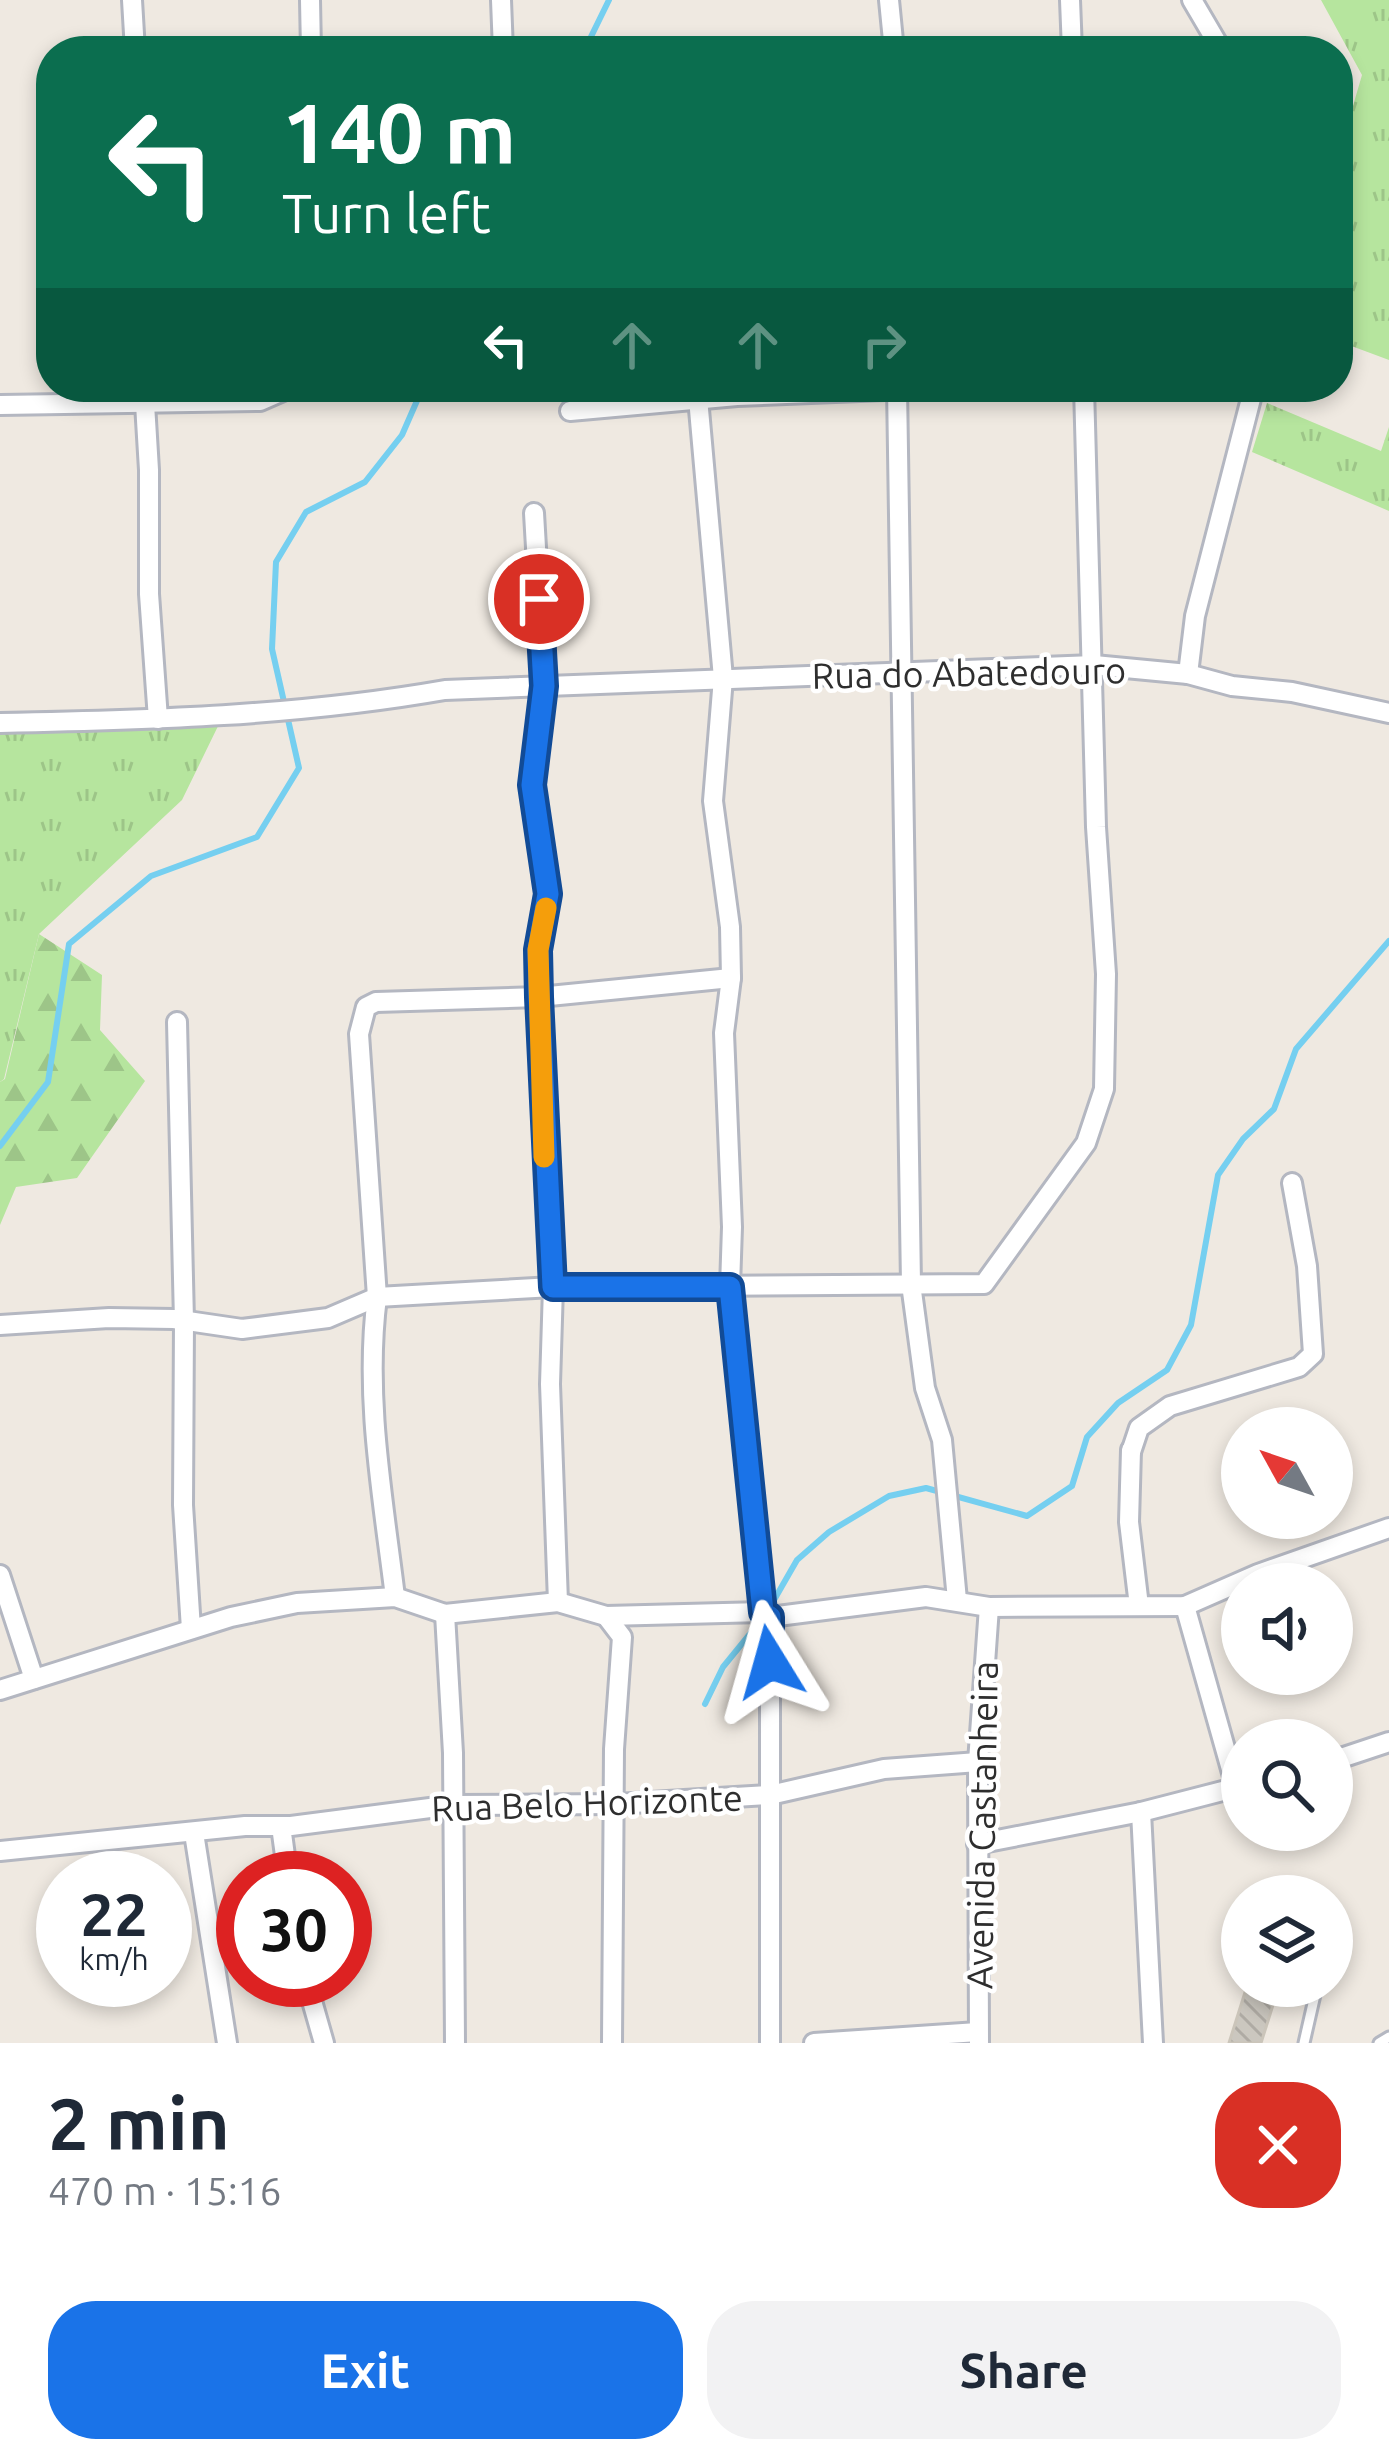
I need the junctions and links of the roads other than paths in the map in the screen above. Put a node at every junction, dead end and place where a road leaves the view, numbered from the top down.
1 (132, 0) edge
2 (310, 0) edge
3 (501, 0) edge
4 (889, 0) edge
5 (1070, 0) edge
6 (1192, 0) edge
7 (134, 36) edge
8 (310, 36) edge
9 (502, 36) edge
10 (893, 36) edge
11 (1071, 36) edge
12 (1213, 36) edge
13 (36, 402) edge
14 (144, 402) edge
15 (630, 402) edge
16 (698, 402) edge
17 (897, 402) edge
18 (1085, 402) edge
19 (1250, 402) edge
20 (0, 404) edge
21 (571, 410) dead end
22 (534, 513) dead end
23 (1094, 665) junction
24 (900, 671) junction
25 (1188, 674) junction
26 (723, 678) junction
27 (544, 686) junction
28 (1389, 713) edge
29 (158, 719) junction
30 (0, 723) edge
31 (731, 978) junction
32 (539, 997) junction
33 (178, 1022) dead end
34 (1292, 1183) dead end
35 (911, 1284) junction
36 (553, 1287) junction
37 (730, 1287) junction
38 (377, 1297) junction
39 (184, 1321) junction
40 (0, 1325) edge
41 (1387, 1535) edge
42 (0, 1575) edge
43 (394, 1598) junction
44 (957, 1600) junction
45 (558, 1601) junction
46 (1139, 1606) junction
47 (1185, 1606) junction
48 (989, 1607) junction
49 (445, 1613) junction
50 (766, 1615) junction
51 (606, 1616) junction
52 (191, 1629) junction
53 (34, 1679) junction
54 (0, 1690) edge
55 (1221, 1726) edge
56 (1389, 1742) edge
57 (1353, 1754) edge
58 (978, 1762) junction
59 (1221, 1791) edge
60 (770, 1795) junction
61 (616, 1804) junction
62 (453, 1805) junction
63 (1141, 1812) junction
64 (281, 1826) junction
65 (194, 1834) junction
66 (977, 1844) junction
67 (0, 1851) edge
68 (284, 1851) edge
69 (314, 2007) edge
70 (1312, 2007) edge
71 (1389, 2037) edge
72 (978, 2038) edge
73 (227, 2043) edge
74 (324, 2043) edge
75 (455, 2043) edge
76 (612, 2043) edge
77 (770, 2043) edge
78 (814, 2043) edge
79 (1153, 2043) edge
80 (1304, 2043) edge
81 (1379, 2043) edge

1 - 7 street
2 - 8 street
3 - 9 street
4 - 10 street
5 - 11 street
6 - 12 street
13 - 20 street
14 - 29 street
15 - 21 street
16 - 26 street
17 - 24 street
18 - 23 street
19 - 25 street
22 - 27 street
23 - 24 street, Rua do Abatedouro
23 - 25 street, Rua do Abatedouro
23 - 35 street
24 - 26 street, Rua do Abatedouro
24 - 35 street
25 - 28 street, Rua do Abatedouro
26 - 27 street, Rua do Abatedouro
26 - 31 street
27 - 29 street, Rua do Abatedouro
27 - 32 street
29 - 30 street, Rua do Abatedouro
31 - 32 street
31 - 37 street
32 - 36 street
32 - 38 street
33 - 39 street
34 - 46 street
35 - 37 street
35 - 44 street
36 - 37 street
36 - 38 street
36 - 45 street
37 - 50 street
38 - 39 street
38 - 43 street
39 - 40 street
39 - 52 street
41 - 47 street
42 - 53 street
43 - 49 street
43 - 52 street
44 - 48 street
44 - 50 street
45 - 49 street
45 - 51 street
46 - 47 street
46 - 48 street
47 - 55 street
48 - 58 street, Avenida Castanheira
49 - 62 street
50 - 51 street
50 - 60 street
51 - 61 street
52 - 53 street
53 - 54 street
56 - 57 street
58 - 60 street, Rua Belo Horizonte
58 - 66 street, Avenida Castanheira
59 - 63 street
60 - 61 street, Rua Belo Horizonte
60 - 77 street
61 - 62 street, Rua Belo Horizonte
61 - 76 street
62 - 64 street, Rua Belo Horizonte
62 - 75 street
63 - 66 street
63 - 79 street
64 - 65 street, Rua Belo Horizonte
64 - 68 street
65 - 67 street, Rua Belo Horizonte
65 - 73 street
66 - 72 street, Avenida Castanheira
69 - 74 street
70 - 80 lane
71 - 81 lane
72 - 78 street

